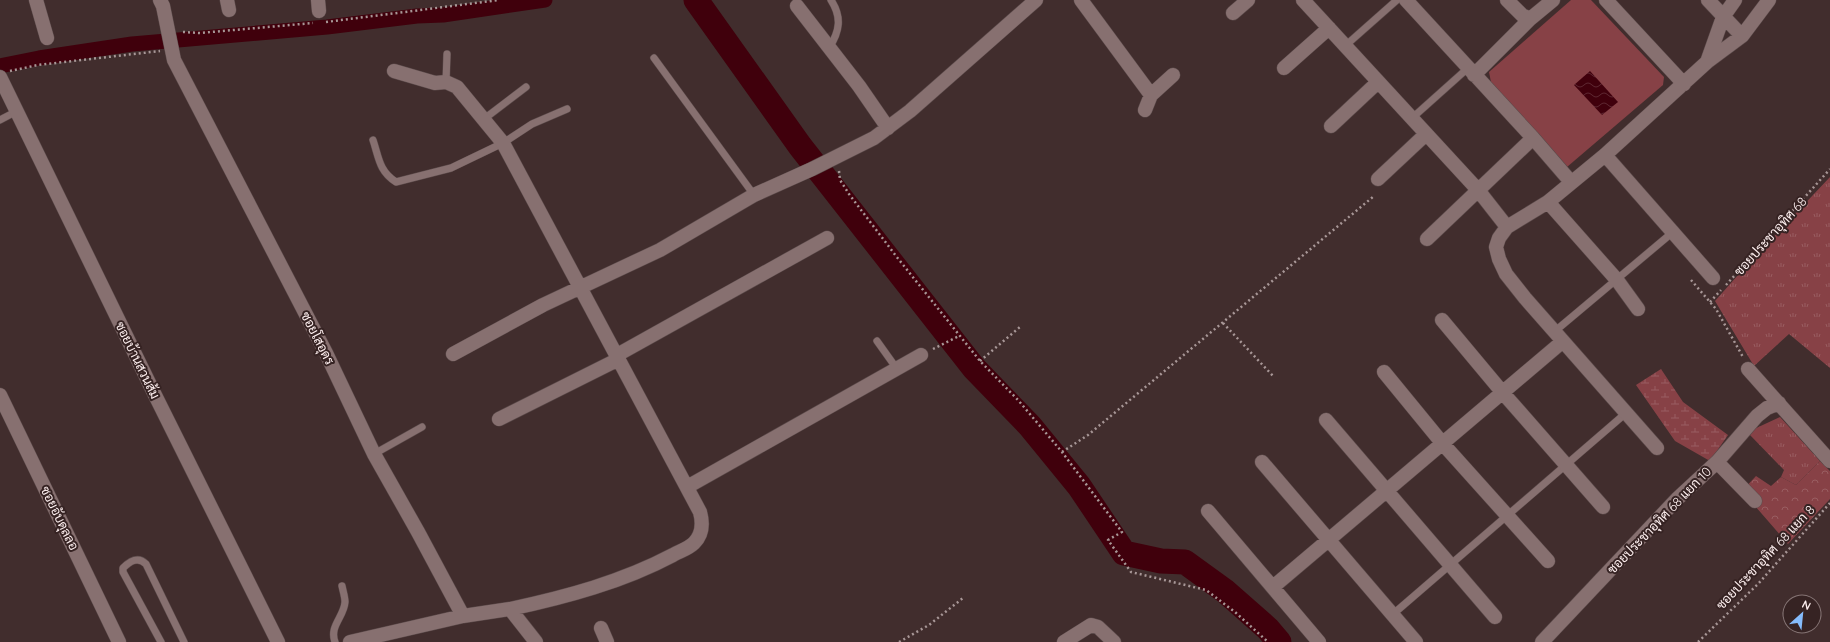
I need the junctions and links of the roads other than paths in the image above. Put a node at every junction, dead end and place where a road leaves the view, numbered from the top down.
1 (36, 0) edge
2 (831, 0) edge
3 (1036, 0) edge
4 (1081, 0) edge
5 (1248, 0) edge
6 (1303, 0) edge
7 (1405, 0) edge
8 (1507, 0) edge
9 (1553, 0) edge
10 (1606, 0) edge
11 (1708, 0) edge
12 (1735, 0) edge
13 (1769, 0) edge
14 (163, 2) edge
15 (797, 6) dead end
16 (1233, 14) dead end
17 (1723, 17) junction
18 (1530, 19) junction
19 (1329, 28) junction
20 (1742, 36) junction
21 (47, 38) dead end
22 (1345, 46) junction
23 (829, 48) junction
24 (447, 54) dead end
25 (654, 58) dead end
26 (1707, 62) junction
27 (1284, 68) dead end
28 (394, 71) dead end
29 (1471, 71) junction
30 (4, 74) edge
31 (1174, 75) dead end
32 (446, 82) junction
33 (1378, 82) junction
34 (1684, 84) junction
35 (526, 87) dead end
36 (1151, 95) junction
37 (567, 109) dead end
38 (1145, 110) dead end
39 (17, 111) junction
40 (484, 119) junction
41 (1411, 119) junction
42 (0, 120) edge
43 (1331, 126) dead end
44 (888, 128) junction
45 (1425, 135) junction
46 (1534, 138) junction
47 (374, 140) dead end
48 (503, 143) junction
49 (1605, 154) junction
50 (1378, 179) dead end
51 (1571, 182) junction
52 (1478, 190) junction
53 (754, 195) junction
54 (1548, 202) junction
55 (1507, 227) junction
56 (1673, 232) junction
57 (827, 238) dead end
58 (1427, 239) dead end
59 (1713, 278) dead end
60 (1617, 280) junction
61 (581, 288) junction
62 (1638, 309) dead end
63 (1442, 320) dead end
64 (1558, 337) junction
65 (877, 341) dead end
66 (453, 354) dead end
67 (921, 355) road end
68 (618, 357) junction
69 (897, 369) junction
70 (1748, 369) road end
71 (1384, 372) dead end
72 (1503, 393) junction
73 (0, 395) edge
74 (1779, 403) junction
75 (1626, 413) junction
76 (499, 419) dead end
77 (1326, 420) dead end
78 (422, 427) dead end
79 (1443, 444) junction
80 (1657, 448) dead end
81 (374, 454) junction
82 (1830, 461) edge
83 (1262, 462) dead end
84 (1716, 462) junction
85 (1566, 465) junction
86 (687, 487) junction
87 (1388, 491) junction
88 (1755, 501) dead end
89 (1603, 507) dead end
90 (1208, 511) dead end
91 (1507, 516) junction
92 (1329, 540) junction
93 (1548, 561) dead end
94 (1450, 565) junction
95 (342, 586) dead end
96 (1273, 587) junction
97 (510, 609) junction
98 (1392, 615) junction
99 (463, 616) junction
100 (1495, 617) dead end
101 (601, 628) dead end
102 (119, 642) edge
103 (161, 642) edge
104 (184, 642) edge
105 (278, 642) edge
106 (335, 642) edge
107 (350, 642) edge
108 (536, 642) edge
109 (607, 642) edge
110 (1064, 642) edge
111 (1114, 642) edge
112 (1319, 642) edge
113 (1416, 642) edge
114 (1542, 642) edge

1 - 21 street
2 - 23 lane
3 - 44 street
4 - 36 street
5 - 16 street
6 - 19 street
7 - 22 lane
7 - 29 street
8 - 18 street
9 - 18 street
10 - 34 street
11 - 17 street
12 - 17 street
13 - 20 street
14 - 81 street, ซอยโสอุดร
15 - 23 street
17 - 20 street
17 - 26 street
18 - 29 street
19 - 22 street
19 - 27 street
20 - 26 street
22 - 33 street
23 - 44 street
24 - 32 lane
25 - 53 lane
26 - 34 street
28 - 32 street
29 - 41 lane
29 - 46 street
30 - 39 street, ซอยบ้านสวนส้ม
31 - 36 street
32 - 40 street
33 - 41 street
33 - 43 street
34 - 49 street
35 - 40 lane
36 - 38 street
37 - 48 lane
39 - 42 lane
39 - 105 street, ซอยบ้านสวนส้ม
40 - 48 street
41 - 45 street
44 - 53 street
45 - 50 street
45 - 52 street
46 - 51 street
46 - 52 street
47 - 48 lane
48 - 61 street
49 - 51 street
49 - 56 street
51 - 54 street
52 - 55 street
52 - 58 street
53 - 61 street
54 - 55 street
54 - 60 street
55 - 64 street
56 - 59 street
56 - 60 lane
57 - 68 street
60 - 62 street
60 - 64 lane
61 - 66 street
61 - 68 street
63 - 72 street
64 - 72 street
64 - 75 street
65 - 69 lane
67 - 69 street
68 - 76 street
68 - 86 street
69 - 86 street
70 - 74 street
71 - 79 street
72 - 79 street
72 - 85 street
73 - 102 street, ซอยอับดุลลอ
74 - 82 street
74 - 84 street, ซอยประชาอุทิศ 68 แยก 10
75 - 80 street
75 - 85 lane
77 - 87 street
78 - 81 lane
79 - 87 street
79 - 91 street
81 - 99 street, ซอยโสอุดร
83 - 92 street
84 - 88 street
84 - 114 street, ซอยประชาอุทิศ 68 แยก 10
85 - 89 street
85 - 91 lane
86 - 97 street
87 - 92 street
87 - 94 street
90 - 96 street
91 - 93 street
91 - 94 lane
92 - 96 street
92 - 98 street
94 - 98 lane
94 - 100 street
95 - 106 lane
96 - 112 street
97 - 99 street
97 - 108 street
98 - 113 street
99 - 107 street
101 - 109 street
103 - 104 lane
110 - 111 street

